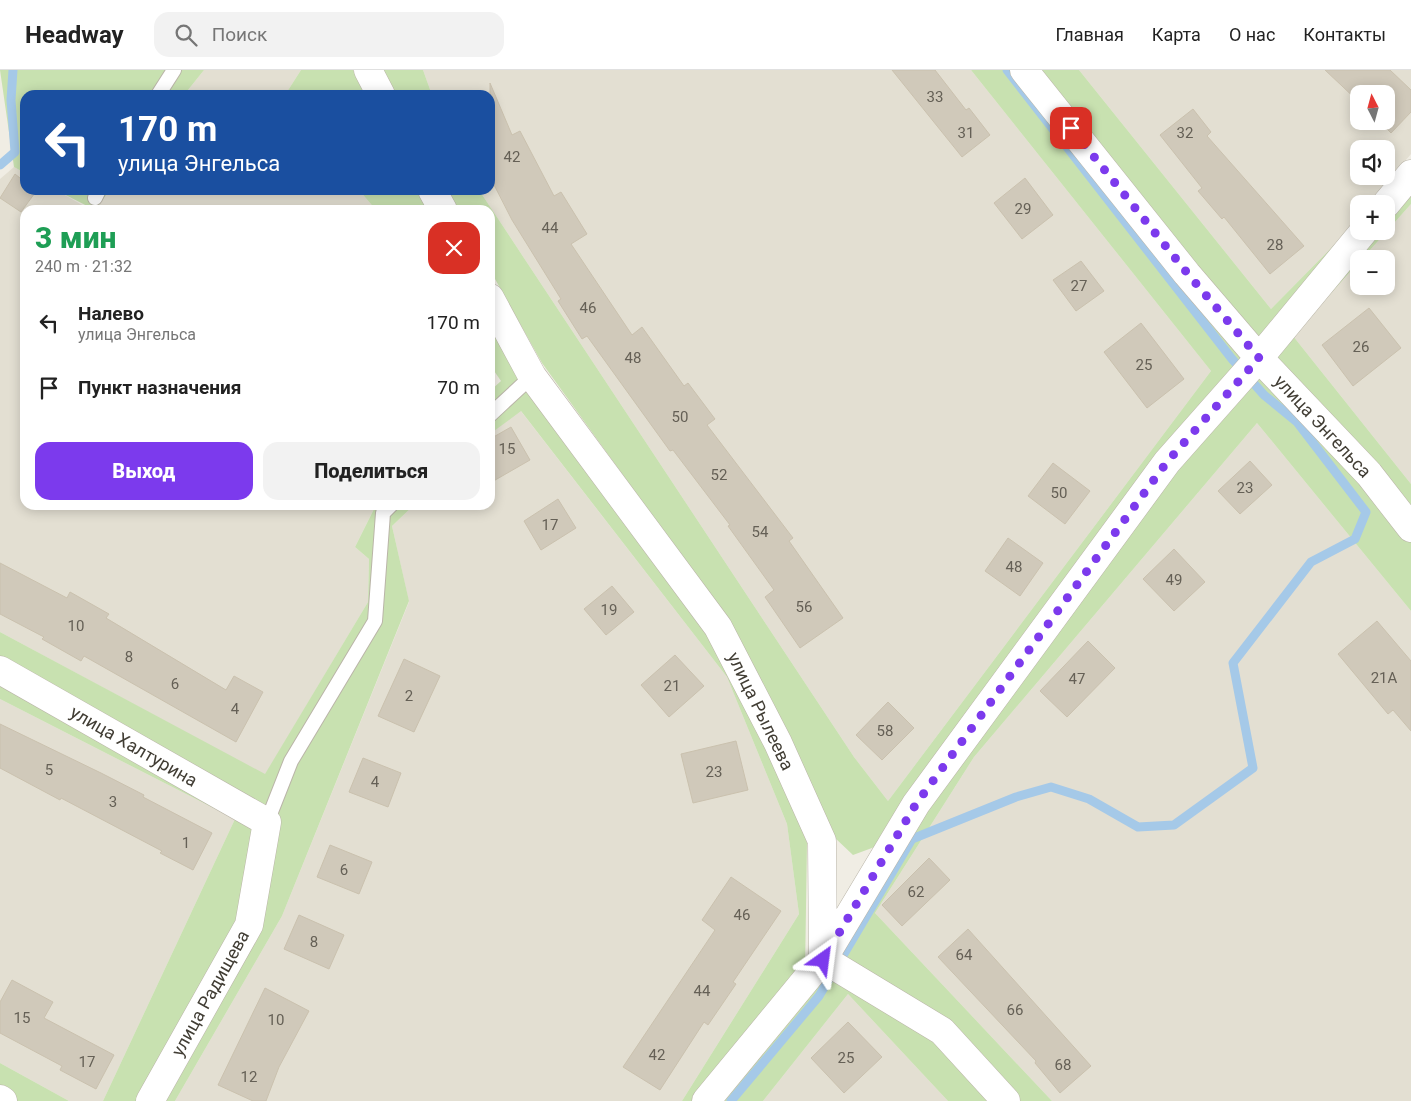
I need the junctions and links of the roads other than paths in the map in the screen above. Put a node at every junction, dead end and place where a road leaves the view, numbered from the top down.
1 (174, 70) edge
2 (368, 70) edge
3 (1024, 70) edge
4 (161, 90) edge
5 (378, 90) edge
6 (1411, 174) edge
7 (1394, 195) edge
8 (1357, 240) edge
9 (495, 307) edge
10 (1259, 358) junction
11 (532, 376) junction
12 (495, 410) edge
13 (386, 510) edge
14 (1411, 528) edge
15 (0, 670) edge
16 (267, 822) junction
17 (823, 960) junction
18 (0, 1099) edge
19 (3, 1101) edge
20 (150, 1101) edge
21 (706, 1101) edge
22 (1006, 1101) edge

1 - 4 lane
2 - 5 street
3 - 10 street, улица Энгельса
6 - 7 street
8 - 10 street
9 - 11 street, улица Рылеева
10 - 14 street, улица Энгельса
10 - 17 street
11 - 12 lane
11 - 17 street, улица Рылеева
13 - 16 lane
15 - 16 street, улица Халтурина
16 - 20 street, улица Радищева
17 - 21 street
17 - 22 street
18 - 19 street

